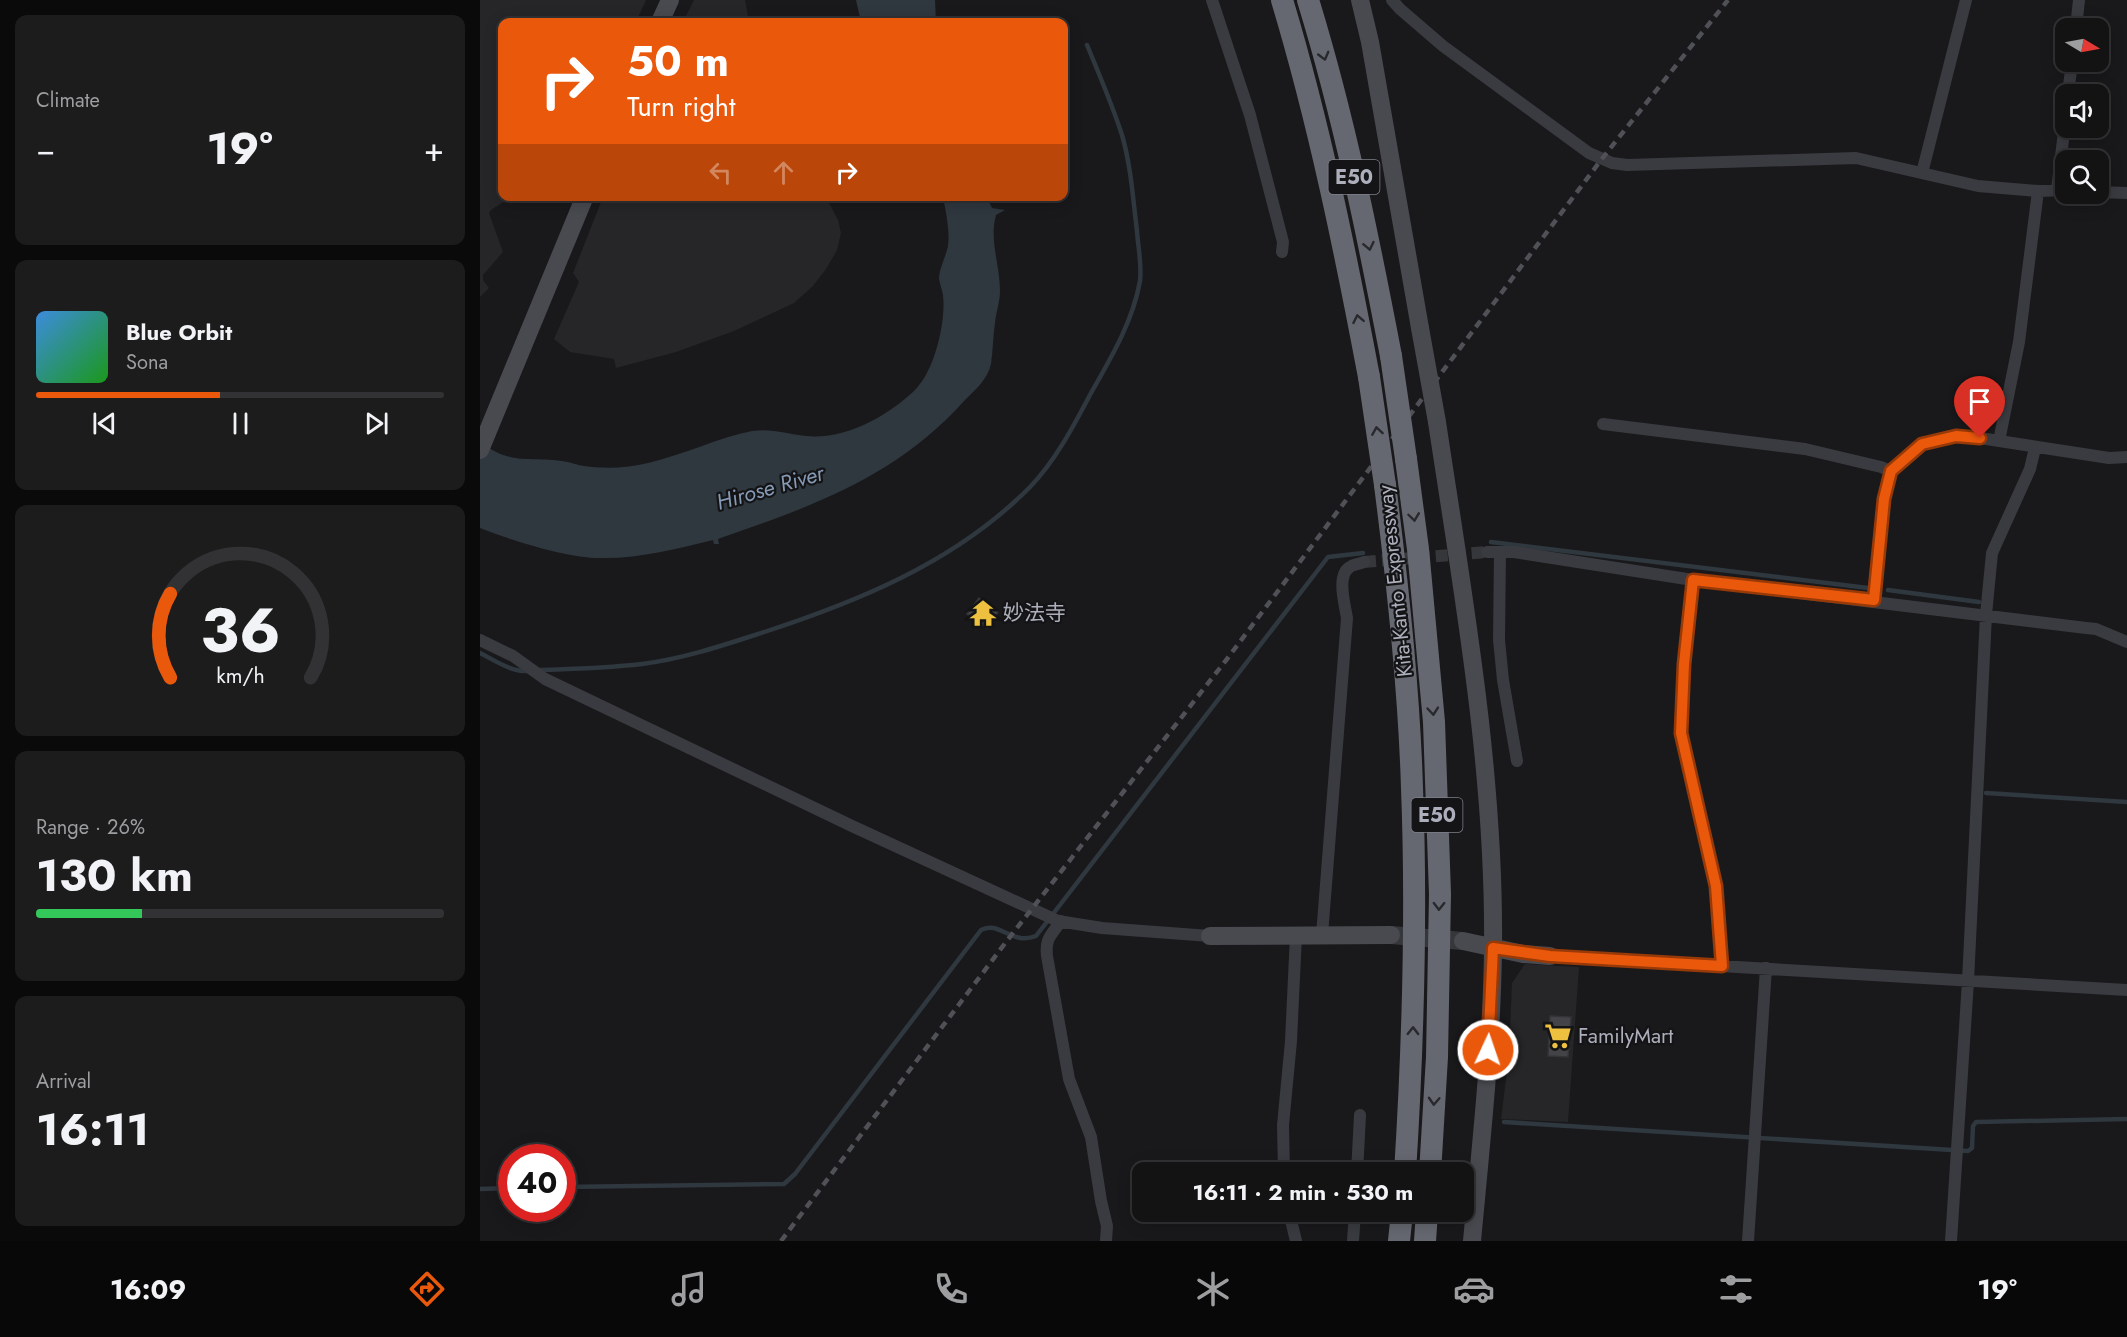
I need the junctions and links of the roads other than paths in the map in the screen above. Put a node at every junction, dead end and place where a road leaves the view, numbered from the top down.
1 (670, 0) edge
2 (1212, 0) edge
3 (1269, 0) edge
4 (1281, 0) edge
5 (1308, 0) edge
6 (1360, 0) edge
7 (1392, 0) edge
8 (1966, 0) edge
9 (2079, 0) edge
10 (662, 18) edge
11 (2077, 18) edge
12 (1319, 138) junction
13 (1922, 173) junction
14 (2038, 190) junction
15 (2055, 190) edge
16 (2109, 192) edge
17 (2127, 193) edge
18 (583, 201) edge
19 (1282, 252) dead end
20 (1603, 424) dead end
21 (1999, 441) junction
22 (2035, 448) junction
23 (480, 450) edge
24 (2127, 457) edge
25 (1891, 471) junction
26 (1364, 562) tunnel mouth
27 (1693, 580) junction
28 (1874, 600) junction
29 (1986, 615) junction
30 (480, 640) edge
31 (2127, 642) edge
32 (1517, 761) dead end
33 (1061, 921) junction
34 (1296, 935) junction
35 (1322, 935) junction
36 (1391, 935) tunnel mouth
37 (1210, 936) joint
38 (1463, 941) tunnel mouth
39 (1493, 948) junction
40 (1550, 956) joint
41 (1722, 966) junction
42 (1766, 968) junction
43 (1968, 981) junction
44 (2127, 990) edge
45 (1360, 1115) dead end
46 (1284, 1162) edge
47 (1358, 1162) edge
48 (1406, 1162) edge
49 (1431, 1162) edge
50 (1292, 1222) edge
51 (1354, 1222) edge
52 (1401, 1222) edge
53 (1426, 1222) edge
54 (1106, 1241) edge
55 (1296, 1241) edge
56 (1353, 1241) edge
57 (1399, 1241) edge
58 (1425, 1241) edge
59 (1472, 1241) edge
60 (1748, 1241) edge
61 (1951, 1241) edge

1 - 10 street
2 - 19 street
3 - 12 highway
4 - 12 highway, Kita-Kanto Expressway / E50
5 -> 49 highway, Kita-Kanto Expressway / E50, bridge
6 - 39 street, bridge
7 - 13 street
8 - 13 street
9 - 11 street
48 -> 12 highway, Kita-Kanto Expressway / E50, bridge
13 - 14 street
14 - 15 street
14 - 21 street
16 - 17 street
18 - 23 street
20 - 25 street
21 - 22 street
21 - 25 street
22 - 24 street
22 - 29 street
25 - 28 street
26 - 35 street
27 - 28 street
27 - 32 street
27 - 41 street
28 - 29 street
29 - 31 street
29 - 43 street
30 - 33 street
33 - 37 street
33 - 54 street
34 - 35 street
34 - 37 street
34 - 46 street
35 - 36 street
38 - 39 street
39 - 40 street
39 - 59 street
40 - 41 street
41 - 42 street
42 - 43 street
42 - 60 street
43 - 44 street
43 - 61 street
45 - 47 street
50 - 55 street
51 - 56 street
52 - 57 highway
53 - 58 highway

